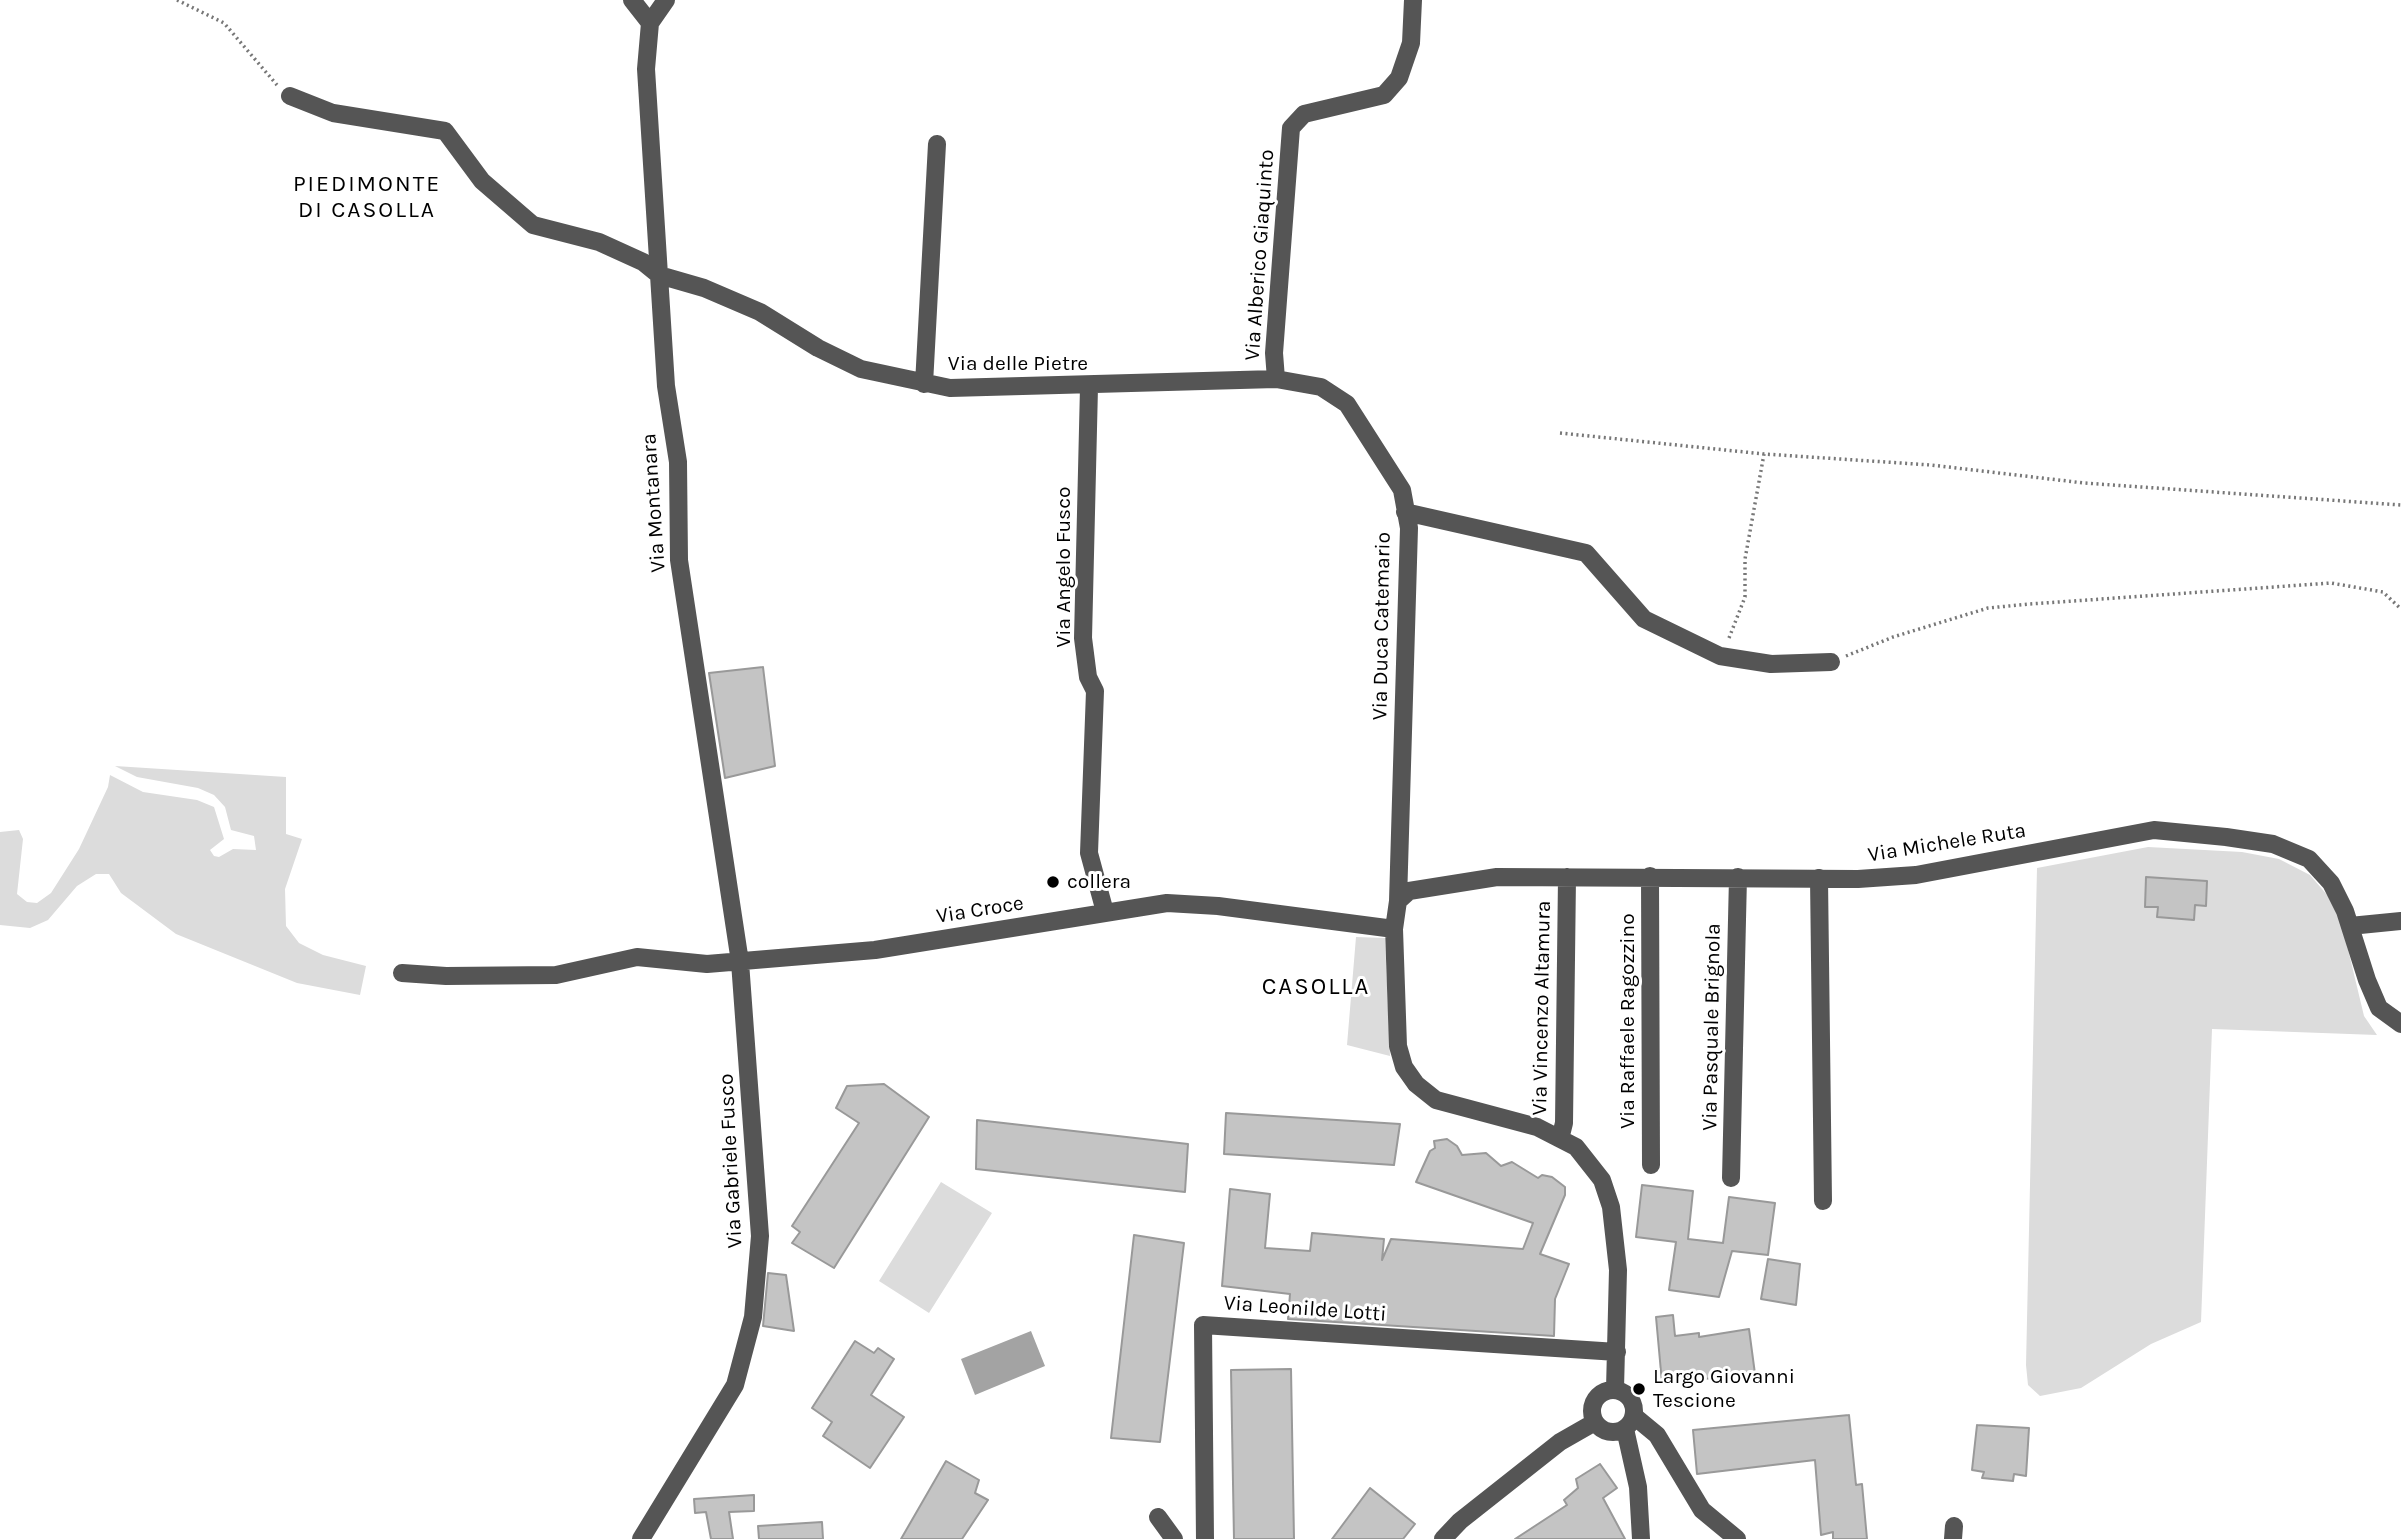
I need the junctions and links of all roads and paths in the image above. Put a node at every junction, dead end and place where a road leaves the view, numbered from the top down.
1 (177, 0) edge
2 (632, 0) edge
3 (666, 0) edge
4 (1413, 0) edge
5 (650, 23) junction
6 (290, 96) joint
7 (937, 144) dead end
8 (659, 275) junction
9 (1276, 379) junction
10 (924, 384) junction
11 (1089, 387) junction
12 (1560, 433) dead end
13 (1765, 454) junction
14 (2401, 505) edge
15 (1405, 512) junction
16 (2401, 609) edge
17 (1720, 656) junction
18 (1831, 662) joint
19 (1567, 877) junction
20 (1650, 877) junction
21 (1738, 877) junction
22 (1819, 878) junction
23 (1398, 901) junction
24 (1105, 912) junction
25 (2401, 921) edge
26 (2350, 926) junction
27 (1394, 929) junction
28 (740, 962) junction
29 (402, 973) dead end
30 (2401, 1024) edge
31 (1560, 1139) junction
32 (1651, 1165) dead end
33 (1731, 1178) dead end
34 (1824, 1201) dead end
35 (1617, 1352) junction
36 (1615, 1389) junction
37 (1595, 1422) junction
38 (1629, 1423) junction
39 (1158, 1517) dead end
40 (640, 1539) edge
41 (1174, 1539) edge
42 (1205, 1539) edge
43 (1443, 1539) edge
44 (1641, 1539) edge
45 (1737, 1539) edge

1 - 6 path
2 - 5 street
3 - 5 street, Via Montanara
4 - 9 street, Via Alberico Giaquinto
5 - 8 street, Via Montanara
6 - 8 street, Via delle Pietre
7 - 10 street
8 - 10 street, Via delle Pietre
8 - 28 street, Via Montanara
9 - 11 street, Via delle Pietre
9 - 15 street, Via Duca Catemario
10 - 11 street, Via delle Pietre
11 - 24 street, Via Angelo Fusco
12 - 13 path
13 - 14 path
13 - 17 path
15 - 17 street
15 - 23 street, Via Duca Catemario
16 - 18 path
17 - 18 street
19 - 20 street, Via Michele Ruta
19 - 23 street, Via Michele Ruta
19 - 31 street, Via Vincenzo Altamura
20 - 21 street, Via Michele Ruta
20 - 32 street, Via Raffaele Ragozzino
21 - 22 street, Via Michele Ruta
21 - 33 street, Via Pasquale Brignola
22 - 26 street, Via Michele Ruta
22 - 34 street
23 - 27 street, Via Duca Catemario
24 - 27 street, Via Croce
24 - 28 street, Via Croce
25 - 26 street
26 - 30 street, Via Michele Ruta
27 - 31 street, Via Duca Catemario
28 - 29 street, Via Croce
28 - 40 street, Via Gabriele Fusco
31 - 35 street, Via Duca Catemario
35 - 36 street, Via Duca Catemario
35 - 42 street, Via Leonilde Lotti
36 - 37 street
36 - 38 street
37 - 38 street
37 - 43 street
38 - 44 street
38 - 45 street
39 - 41 street

